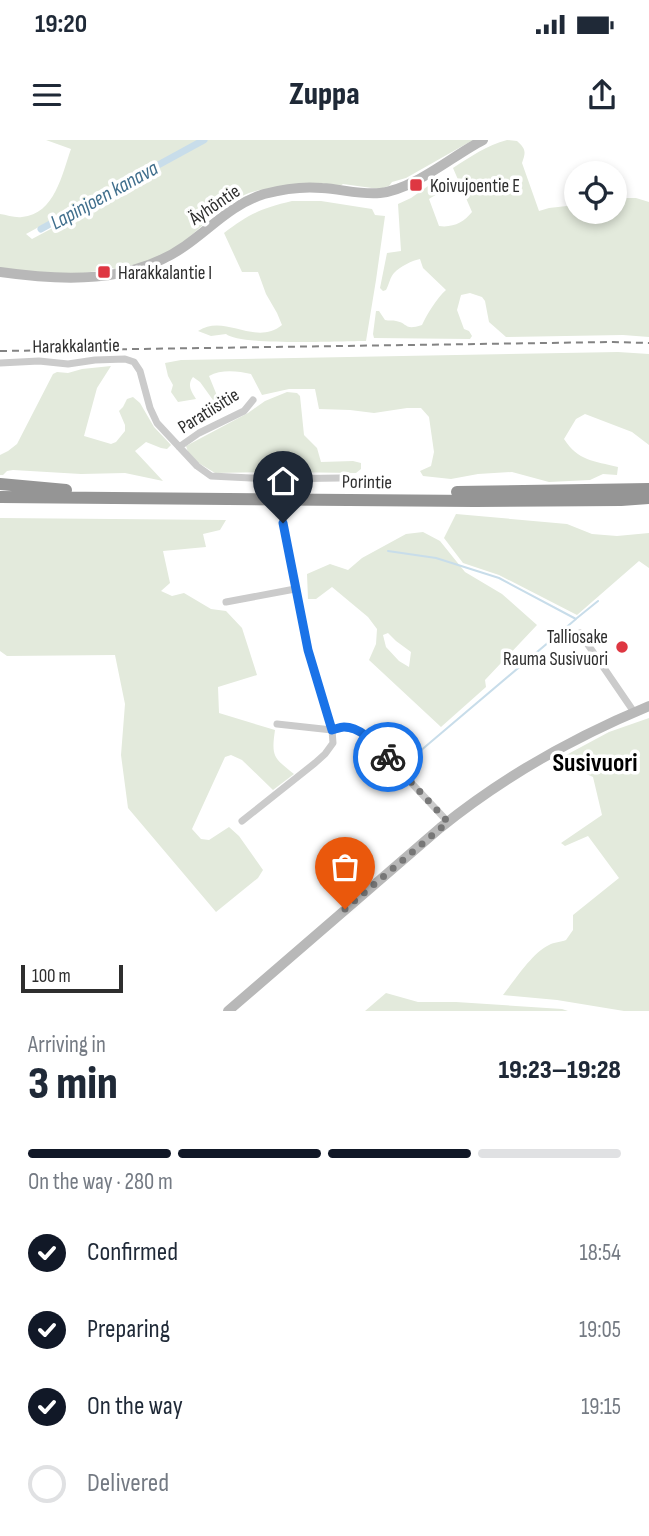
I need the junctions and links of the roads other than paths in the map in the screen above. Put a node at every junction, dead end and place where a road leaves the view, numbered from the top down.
1 (483, 140) edge
2 (0, 272) edge
3 (0, 363) edge
4 (253, 400) dead end
5 (179, 447) junction
6 (340, 478) dead end
7 (0, 487) edge
8 (649, 489) edge
9 (0, 497) edge
10 (649, 498) edge
11 (283, 523) dead end
12 (295, 589) junction
13 (226, 602) dead end
14 (580, 633) dead end
15 (649, 706) edge
16 (634, 712) junction
17 (278, 724) dead end
18 (332, 730) junction
19 (242, 821) dead end
20 (448, 822) junction
21 (228, 1011) edge

1 - 2 main road, Äyhöntie
3 - 5 street, Harakkalantie
4 - 5 street, Paratiisitie
5 - 6 street, Harakkalantie
7 - 8 highway, Porintie
9 - 10 highway, Porintie
11 - 12 street
12 - 13 street
12 - 18 street
14 - 16 street
15 - 16 main road
16 - 20 main road
17 - 18 street
18 - 19 street
18 - 20 street
20 - 21 main road

